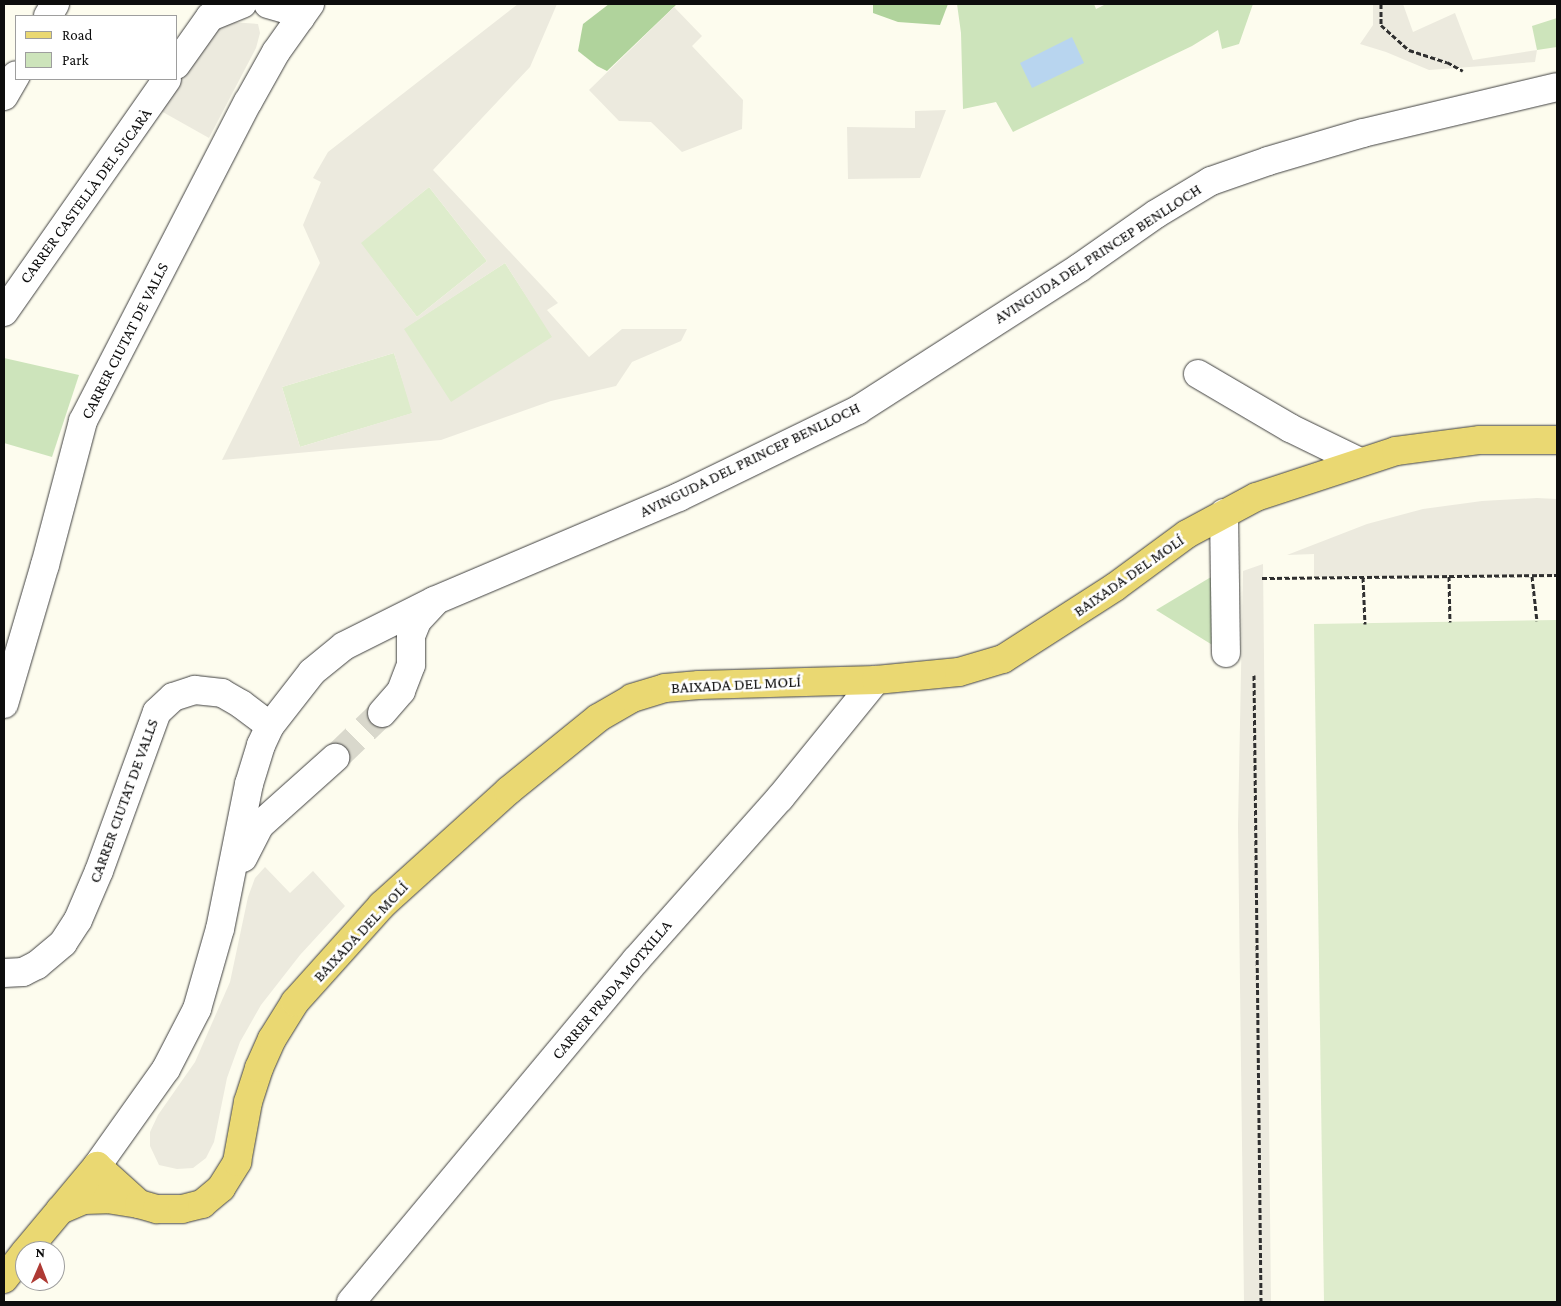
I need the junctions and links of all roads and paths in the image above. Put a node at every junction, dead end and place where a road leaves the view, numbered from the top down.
1 (55, 4) edge
2 (242, 4) edge
3 (268, 4) edge
4 (1381, 4) edge
5 (305, 11) edge
6 (49, 15) edge
7 (178, 62) edge
8 (15, 77) edge
9 (167, 80) edge
10 (1557, 87) edge
11 (4, 96) edge
12 (1495, 101) junction
13 (4, 312) edge
14 (1198, 374) dead end
15 (1557, 440) edge
16 (1360, 462) junction
17 (1224, 513) junction
18 (1449, 576) junction
19 (1532, 576) junction
20 (1557, 576) edge
21 (1364, 577) junction
22 (1258, 578) dead end
23 (434, 602) junction
24 (1537, 621) dead end
25 (1450, 622) dead end
26 (1365, 624) dead end
27 (1226, 653) dead end
28 (1254, 668) dead end
29 (876, 680) junction
30 (4, 704) edge
31 (382, 712) tunnel mouth
32 (270, 726) junction
33 (334, 758) tunnel mouth
34 (222, 911) junction
35 (4, 973) edge
36 (97, 1166) junction
37 (140, 1204) junction
38 (60, 1210) junction
39 (34, 1241) edge
40 (15, 1265) edge
41 (4, 1279) edge
42 (351, 1302) edge
43 (1261, 1302) edge

1 - 6 street
2 - 7 street
3 - 5 street
4 - 12 path
5 - 30 street, CARRER CIUTAT DE VALLS
8 - 11 street
9 - 13 street, CARRER CASTELLÀ DEL SUCARÀ
10 - 12 street, AVINGUDA DEL PRINCEP BENLLOCH
12 - 23 street, AVINGUDA DEL PRINCEP BENLLOCH
14 - 16 street
15 - 16 main road, BAIXADA DEL MOLÍ
16 - 17 main road, BAIXADA DEL MOLÍ
17 - 27 street
17 - 29 main road, BAIXADA DEL MOLÍ
18 - 19 path
18 - 21 path
18 - 25 path
19 - 20 path
19 - 24 path
21 - 22 path
21 - 26 path
23 - 31 street
23 - 32 street, AVINGUDA DEL PRINCEP BENLLOCH
28 - 43 path
29 - 37 main road, BAIXADA DEL MOLÍ
29 - 42 street, CARRER PRADA MOTXILLA
32 - 34 street, AVINGUDA DEL PRINCEP BENLLOCH
32 - 35 street, CARRER CIUTAT DE VALLS
33 - 34 street
34 - 36 street
36 - 37 main road, BAIXADA DEL MOLÍ
36 - 38 main road
37 - 38 main road
38 - 39 main road
40 - 41 main road

